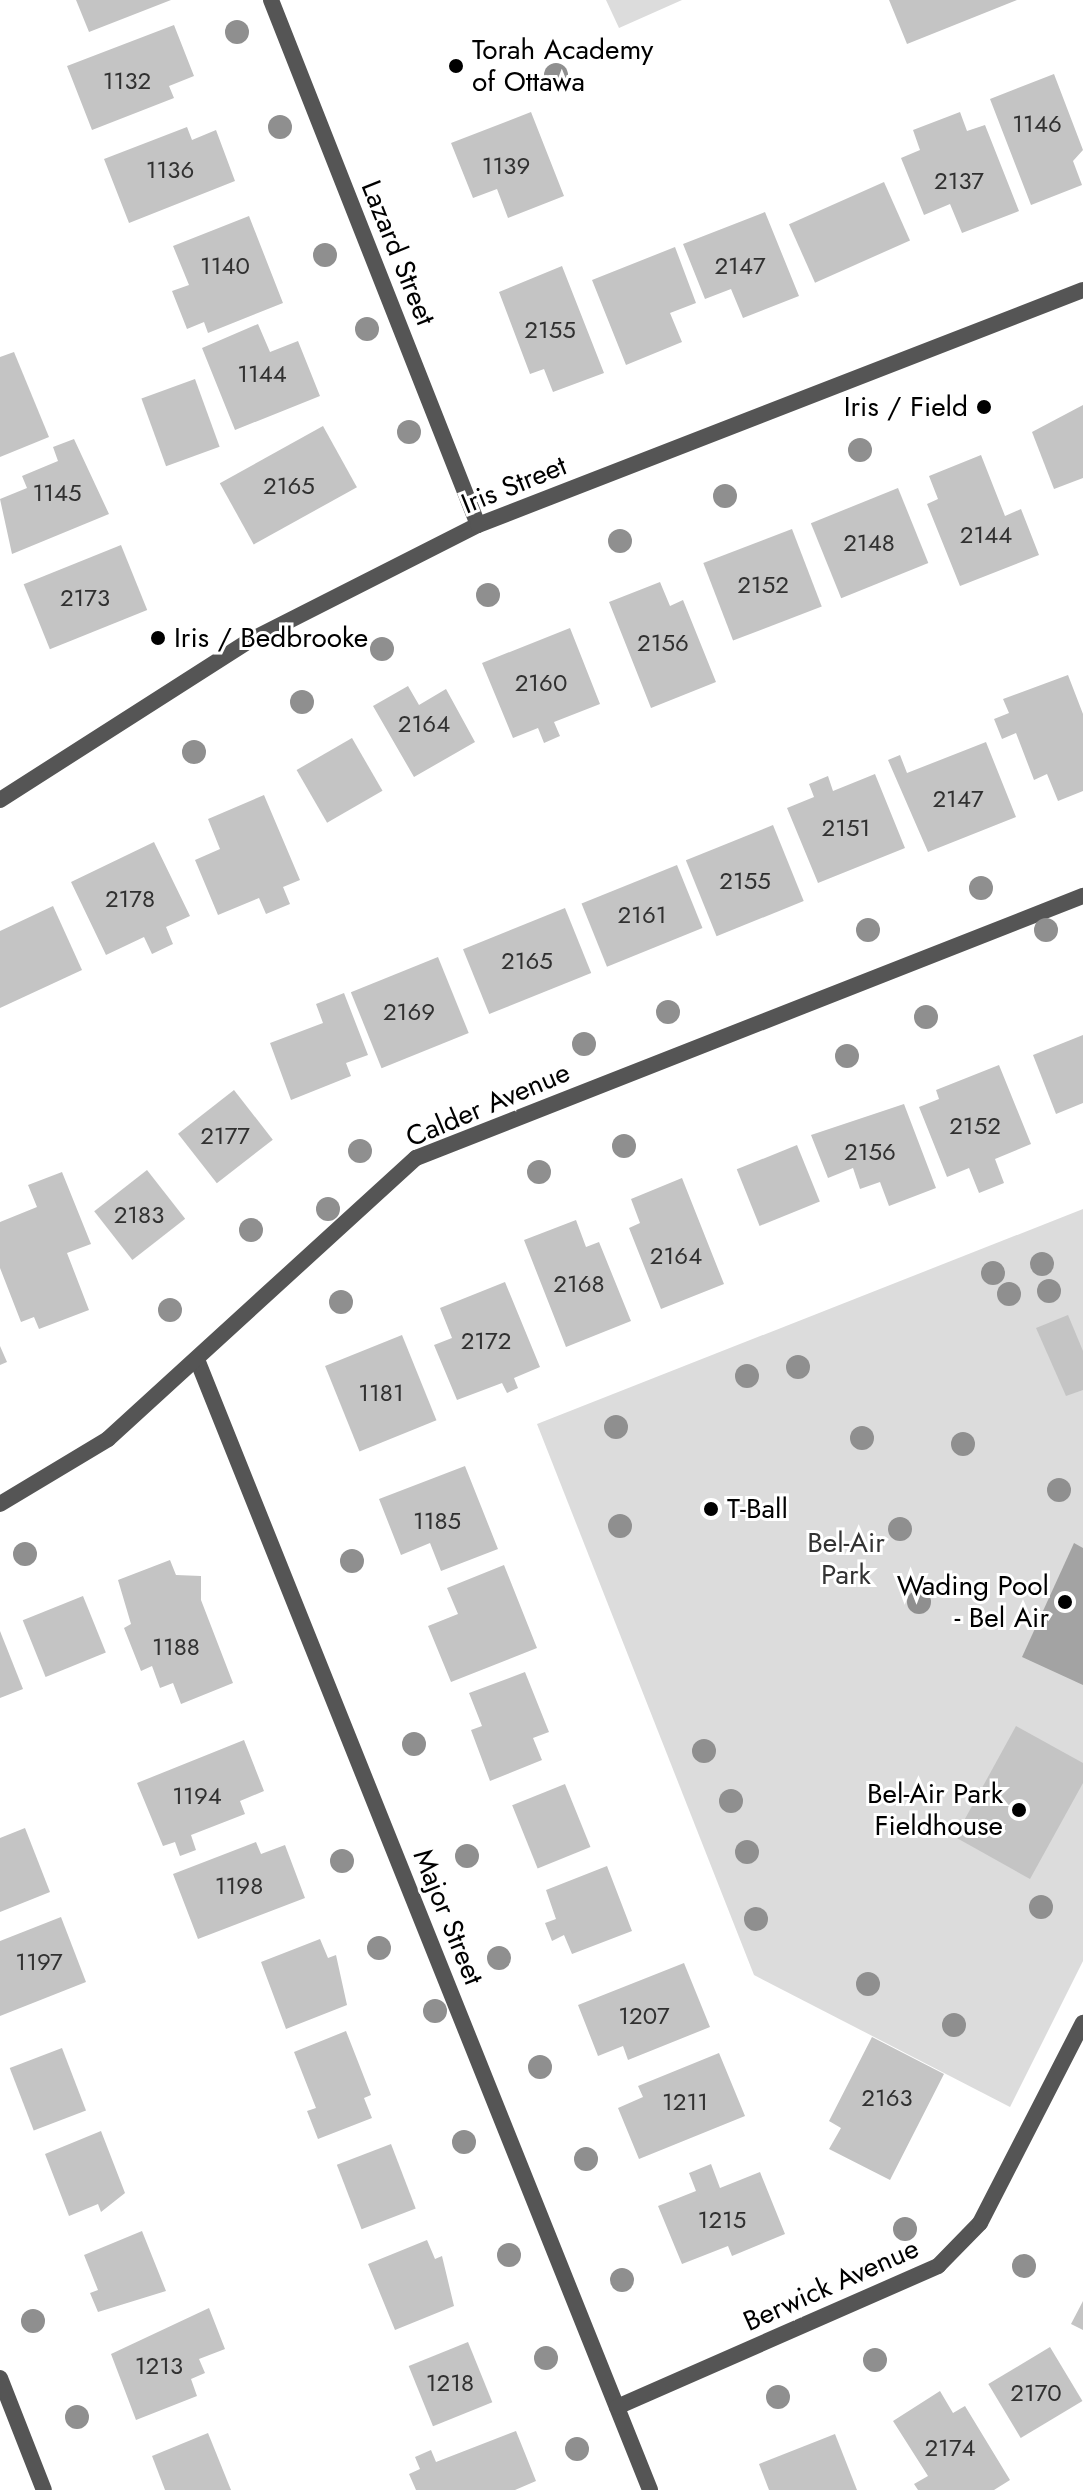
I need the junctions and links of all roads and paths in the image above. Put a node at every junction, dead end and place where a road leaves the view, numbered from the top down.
1 (271, 0) edge
2 (1083, 290) edge
3 (478, 525) junction
4 (0, 800) edge
5 (1083, 896) edge
6 (198, 1362) junction
7 (0, 1504) edge
8 (1083, 2023) edge
9 (0, 2378) edge
10 (617, 2407) junction
11 (44, 2490) edge
12 (650, 2490) edge

1 - 3 street, Lazard Street
2 - 3 street, Iris Street
3 - 4 street, Iris Street
5 - 6 street, Calder Avenue
6 - 7 street, Calder Avenue
6 - 10 street, Major Street
8 - 10 street, Berwick Avenue
9 - 11 street
10 - 12 street, Major Street

